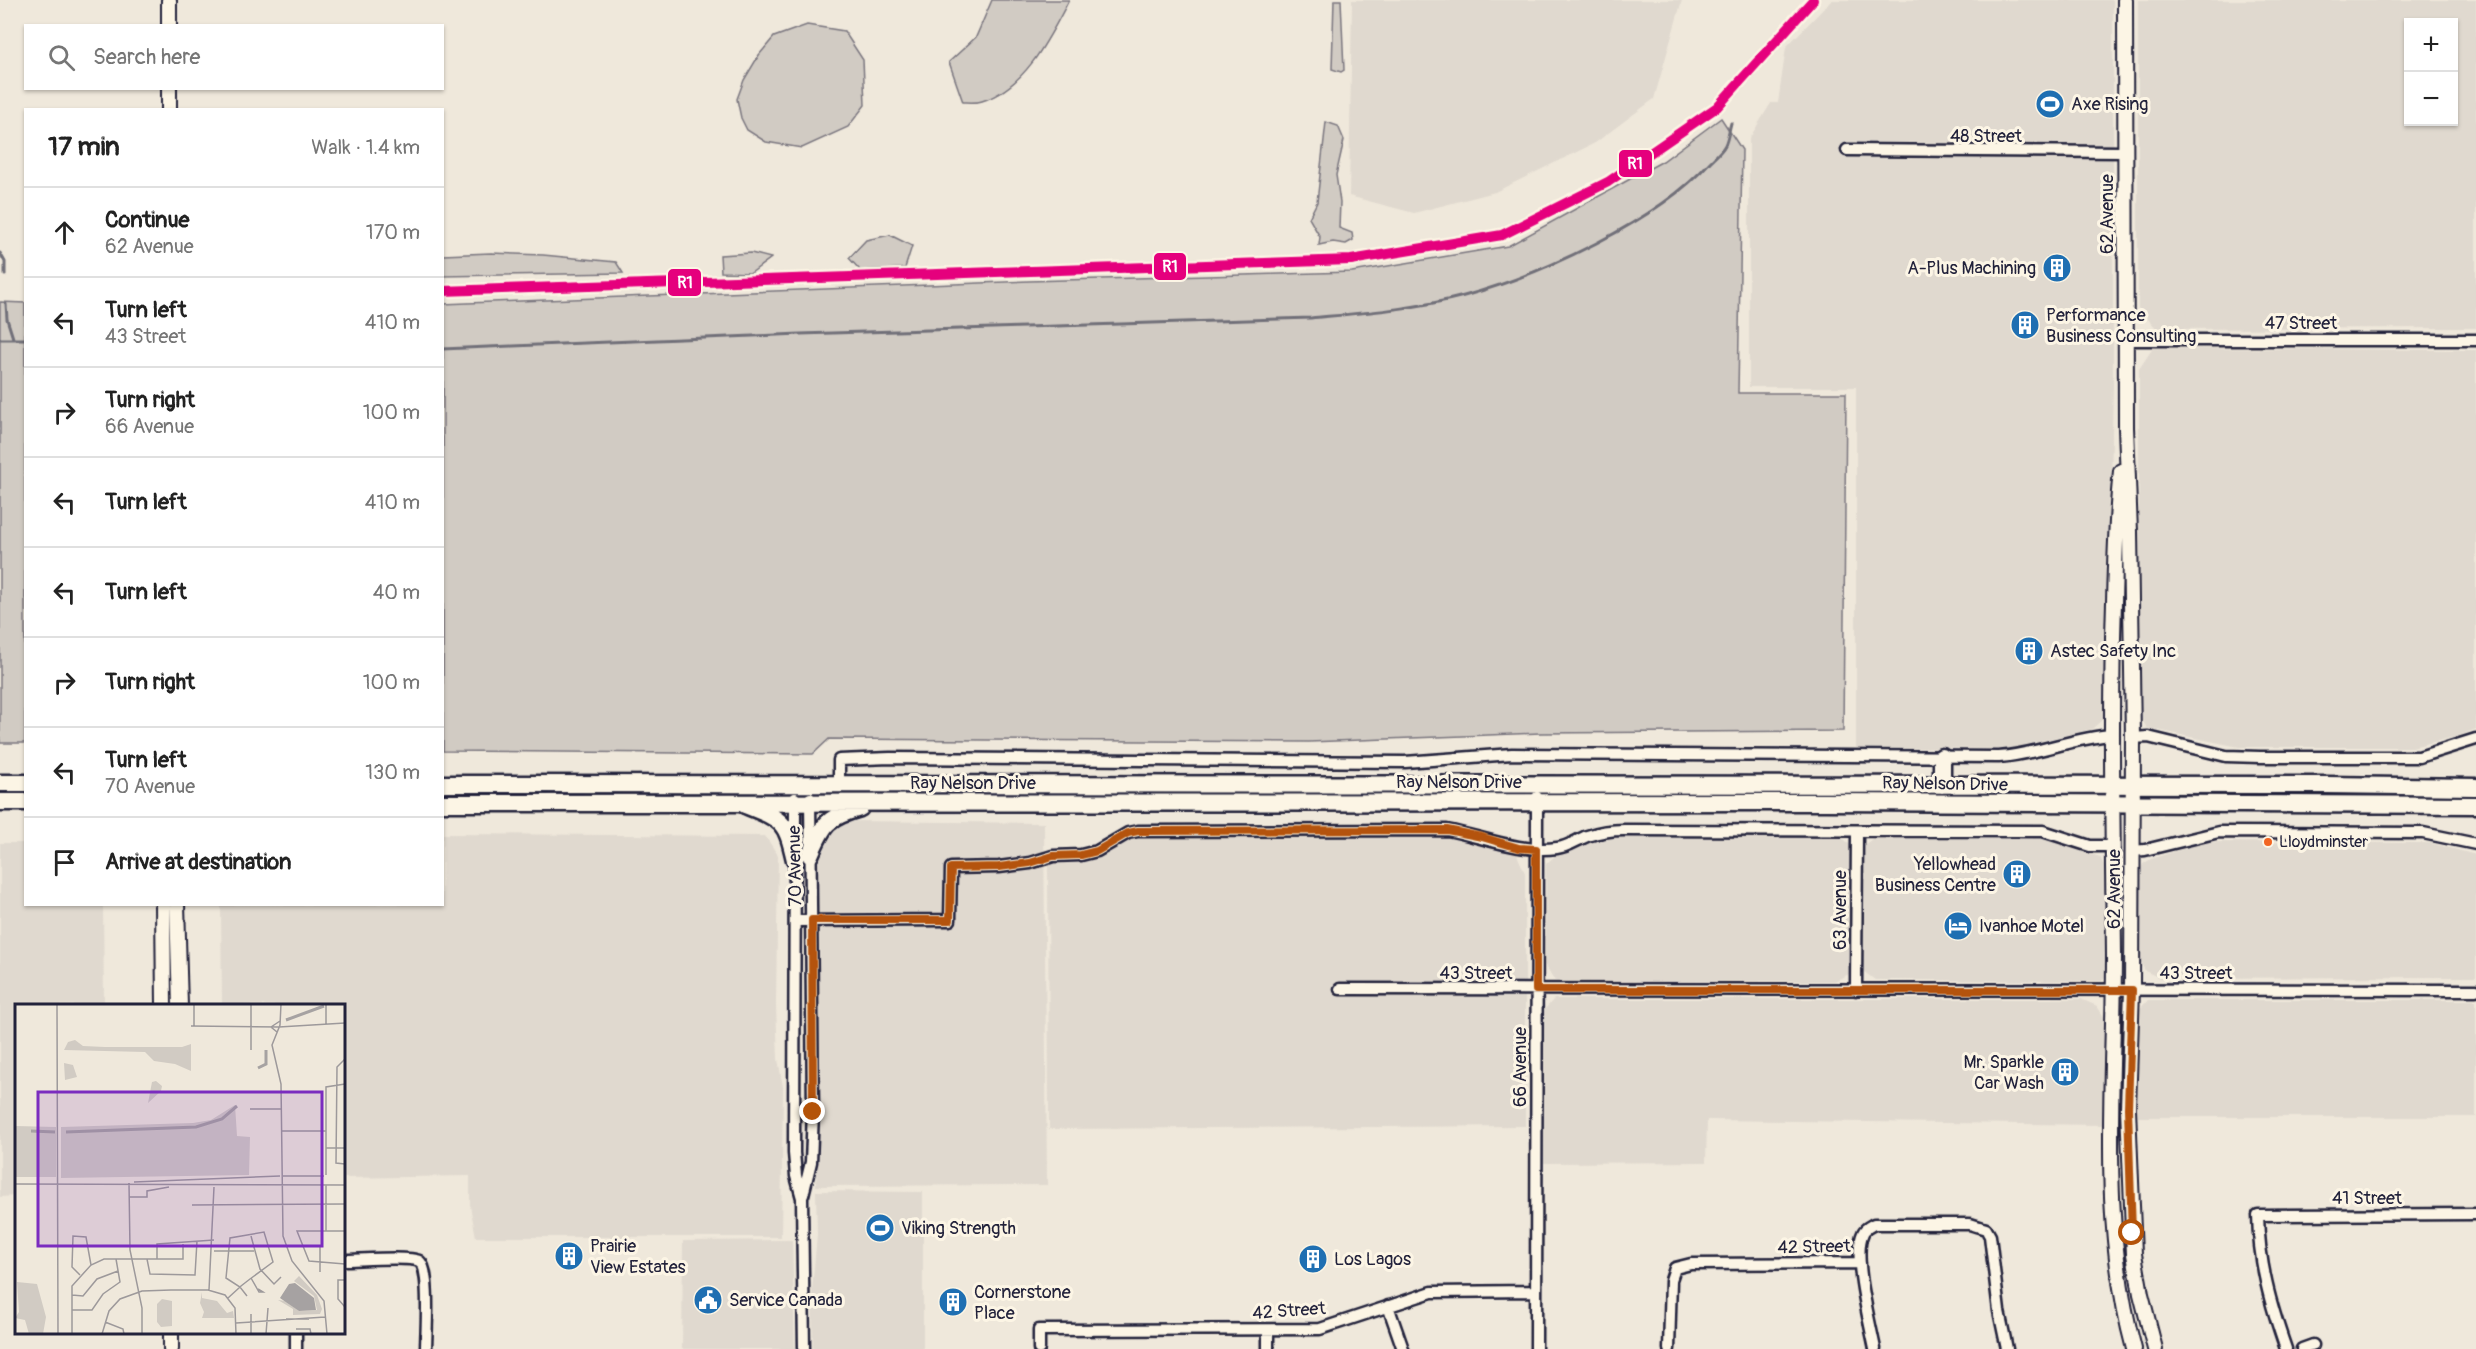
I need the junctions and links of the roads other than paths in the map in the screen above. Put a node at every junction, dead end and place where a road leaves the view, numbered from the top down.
1 (169, 0) edge
2 (2125, 0) edge
3 (169, 24) edge
4 (169, 90) edge
5 (169, 108) edge
6 (1847, 150) dead end
7 (2125, 152) junction
8 (2126, 340) junction
9 (2476, 340) edge
10 (2126, 427) junction
11 (2111, 735) junction
12 (2133, 738) junction
13 (2476, 739) edge
14 (1942, 757) junction
15 (0, 783) edge
16 (24, 783) edge
17 (444, 784) edge
18 (802, 784) junction
19 (839, 784) junction
20 (1537, 785) junction
21 (1942, 785) junction
22 (2112, 785) junction
23 (2133, 785) junction
24 (2476, 787) edge
25 (802, 801) junction
26 (0, 802) edge
27 (24, 802) edge
28 (736, 802) junction
29 (885, 802) junction
30 (1537, 802) junction
31 (444, 803) edge
32 (2112, 805) junction
33 (2133, 805) junction
34 (2476, 805) edge
35 (1857, 831) junction
36 (2476, 844) edge
37 (2113, 846) junction
38 (1536, 849) junction
39 (2132, 851) junction
40 (802, 858) junction
41 (163, 906) edge
42 (177, 906) edge
43 (812, 920) junction
44 (795, 921) junction
45 (1340, 989) dead end
46 (1536, 990) junction
47 (1856, 990) junction
48 (2114, 990) junction
49 (2132, 990) junction
50 (2476, 990) edge
51 (165, 1004) edge
52 (180, 1004) edge
53 (802, 1198) junction
54 (2476, 1214) edge
55 (345, 1260) edge
56 (1860, 1263) junction
57 (1536, 1291) junction
58 (1388, 1306) junction
59 (1268, 1330) junction
60 (2313, 1345) dead end
61 (426, 1349) edge
62 (804, 1349) edge
63 (1039, 1349) edge
64 (1268, 1349) edge
65 (1403, 1349) edge
66 (1536, 1349) edge
67 (1670, 1349) edge
68 (1875, 1349) edge
69 (2007, 1349) edge
70 (2134, 1349) edge
71 (2155, 1349) edge
72 (2286, 1349) edge
73 (2302, 1349) edge

1 - 3 main road
2 - 7 main road, 62 Avenue
4 - 5 main road
6 - 7 street, 48 Street
7 - 8 main road, 62 Avenue
8 - 9 street, 47 Street
8 - 10 main road, 62 Avenue
10 - 11 main road, 62 Avenue
10 - 12 main road, 62 Avenue
11 - 14 street
11 - 22 main road, 62 Avenue
12 - 13 street
12 - 23 main road, 62 Avenue
14 - 19 street
14 - 21 highway
15 - 16 highway
17 - 18 highway, Ray Nelson Drive
18 - 19 highway, Ray Nelson Drive
18 - 25 street, 70 Avenue
19 - 20 highway, Ray Nelson Drive
20 - 21 highway, Ray Nelson Drive
20 - 30 street, 66 Avenue
21 - 22 highway, Ray Nelson Drive
22 - 23 highway, Ray Nelson Drive
22 - 32 main road, 62 Avenue
23 - 24 highway, Ray Nelson Drive
23 - 33 main road, 62 Avenue
25 - 28 highway, Ray Nelson Drive
25 - 29 highway, Ray Nelson Drive
25 - 40 street, 70 Avenue
25 - 40 street, 70 Avenue
26 - 27 highway
28 - 31 highway, Ray Nelson Drive
28 - 40 highway
29 - 30 highway, Ray Nelson Drive
29 - 40 highway
30 - 32 highway, Ray Nelson Drive
30 - 38 street, 66 Avenue
32 - 33 highway, Ray Nelson Drive
32 - 37 main road, 62 Avenue
33 - 34 highway, Ray Nelson Drive
33 - 39 main road, 62 Avenue
35 - 37 street
35 - 38 street
35 - 47 street, 63 Avenue
36 - 39 street
37 - 48 main road, 62 Avenue
38 - 43 street
38 - 46 street, 66 Avenue
39 - 49 main road, 62 Avenue
40 - 43 street, 70 Avenue
40 - 44 street, 70 Avenue
41 - 51 main road
42 - 52 main road
43 - 44 street
43 - 53 street, 70 Avenue
44 - 53 street, 70 Avenue
45 - 46 street, 43 Street
46 - 47 street, 43 Street
46 - 57 street, 66 Avenue
47 - 48 street, 43 Street
48 - 49 street, 43 Street
48 - 70 main road, 62 Avenue
49 - 50 street, 43 Street
49 - 71 main road, 62 Avenue
53 - 62 street, 70 Avenue
54 - 72 street, 41 Street
55 - 61 street
56 - 67 street, 42 Street
56 - 68 street
56 - 69 street, 42 Street
57 - 58 street, 42 Street
57 - 66 street, 66 Avenue
58 - 59 street, 42 Street
58 - 65 street
59 - 63 street, 42 Street
59 - 64 street
60 - 73 street

